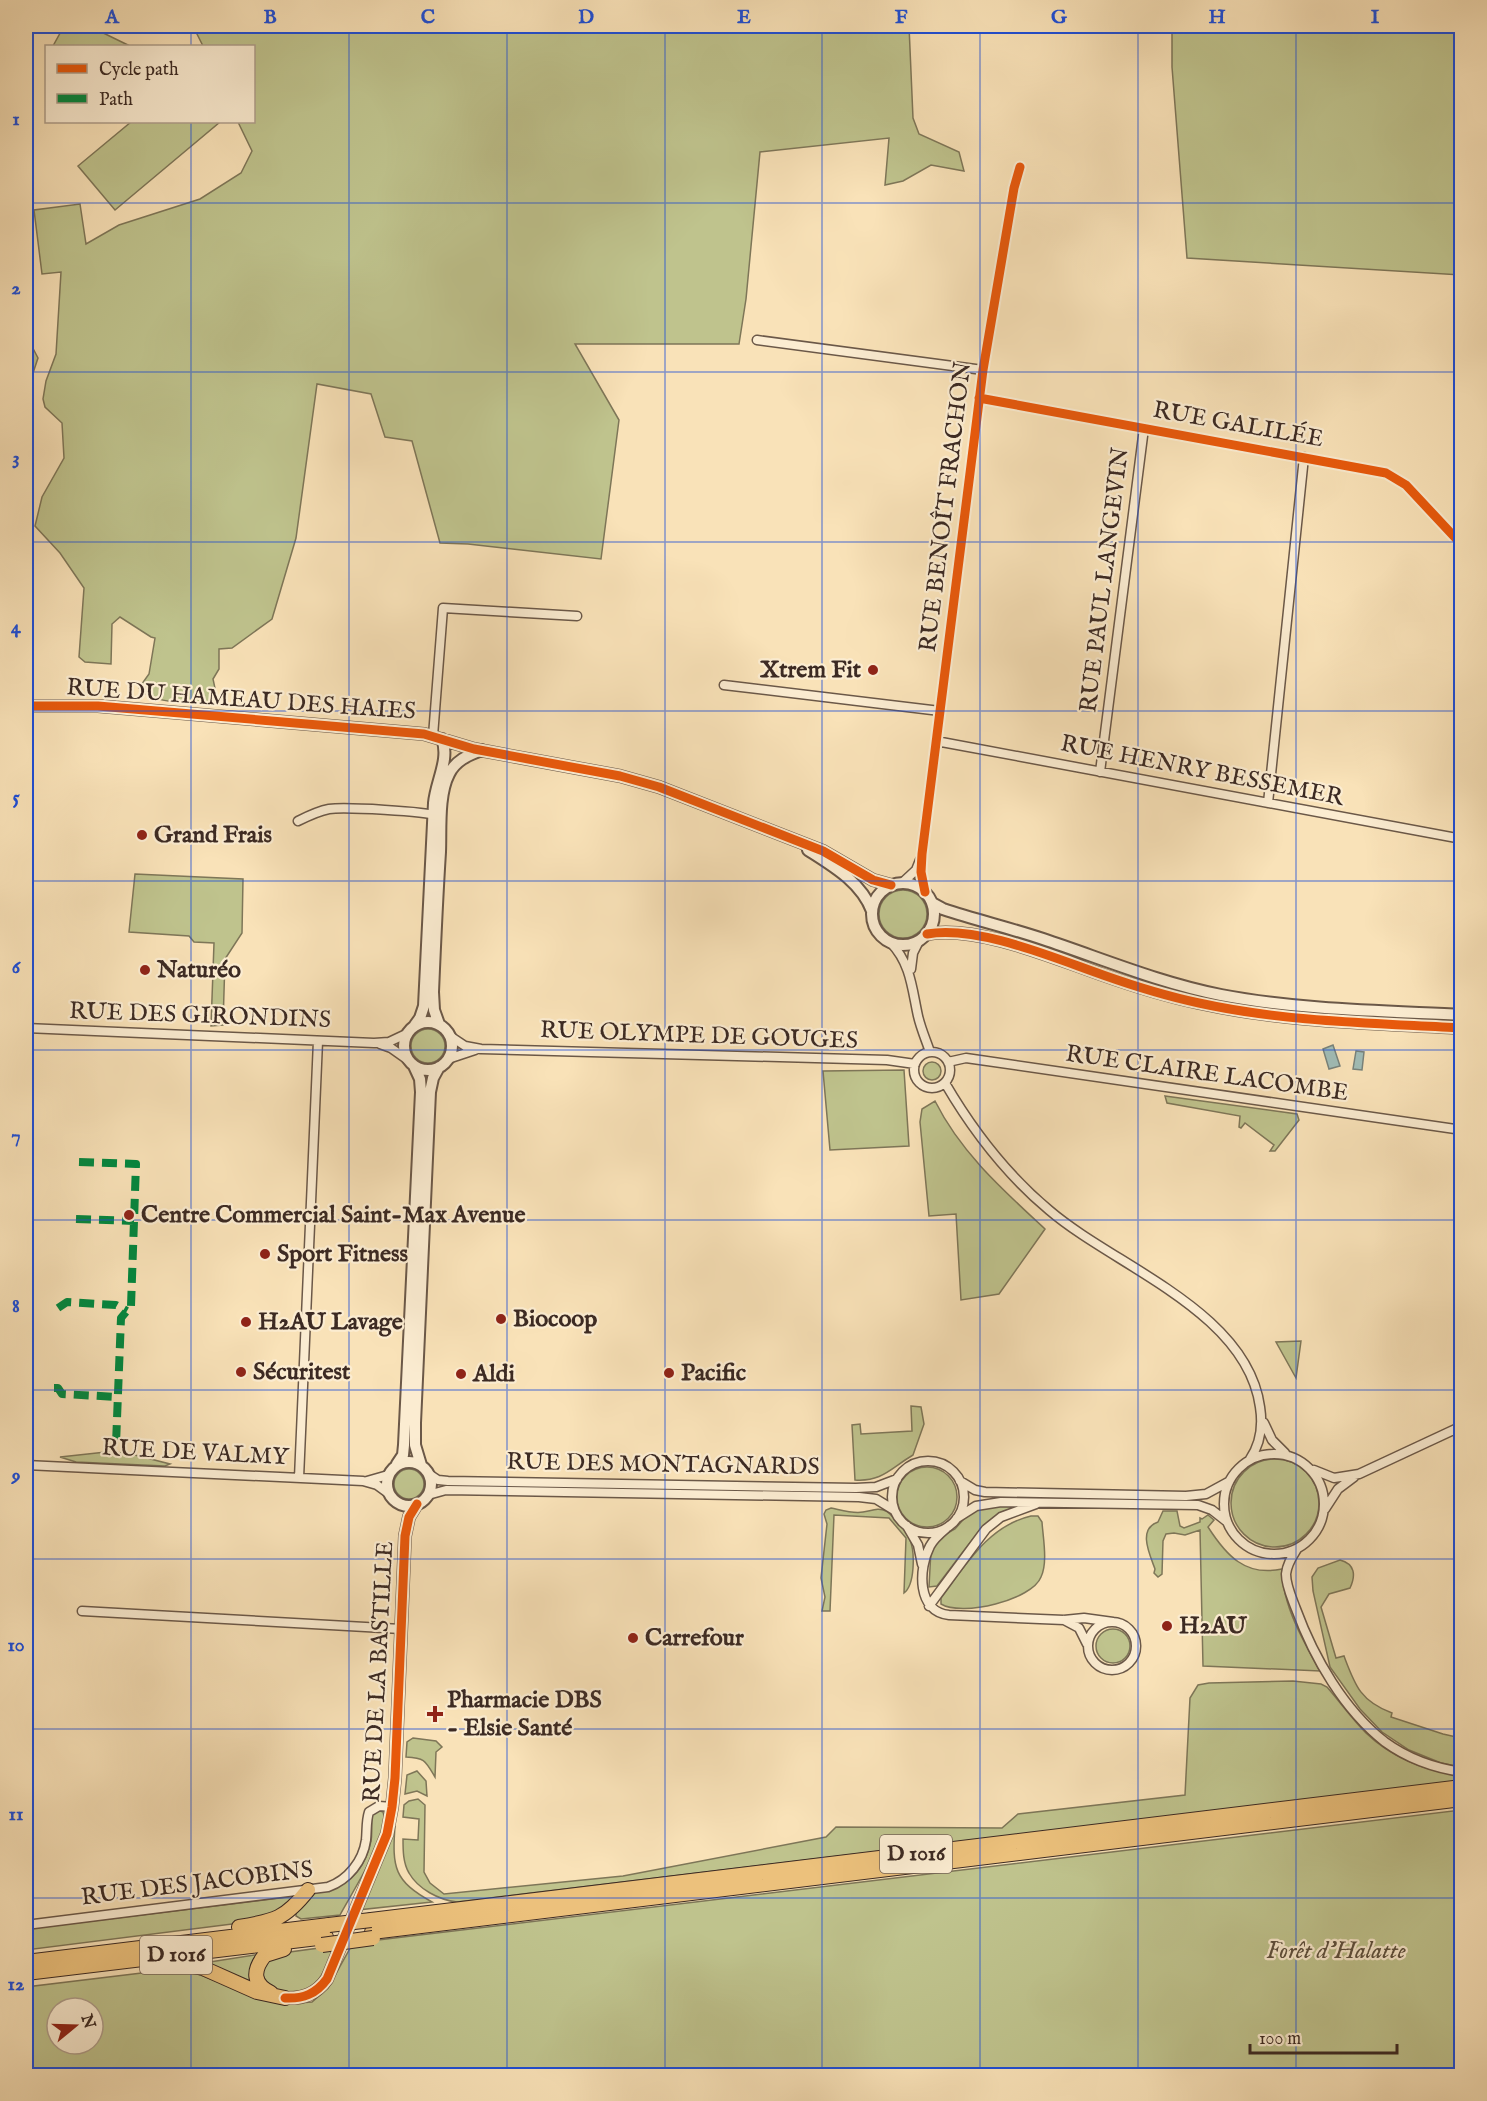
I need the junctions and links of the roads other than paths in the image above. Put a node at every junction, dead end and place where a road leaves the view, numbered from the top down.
1 (1020, 167) dead end
2 (757, 340) dead end
3 (982, 370) junction
4 (979, 398) junction
5 (1144, 428) junction
6 (1304, 457) junction
7 (1461, 545) edge
8 (577, 616) dead end
9 (724, 685) dead end
10 (27, 706) edge
11 (940, 711) junction
12 (438, 738) junction
13 (936, 741) junction
14 (482, 750) junction
15 (1100, 772) junction
16 (1268, 803) junction
17 (437, 818) junction
18 (298, 821) dead end
19 (1461, 839) edge
20 (794, 841) junction
21 (922, 854) junction
22 (902, 883) junction
23 (891, 885) junction
24 (926, 892) junction
25 (932, 903) junction
26 (872, 911) junction
27 (923, 938) junction
28 (891, 943) junction
29 (911, 976) junction
30 (1461, 1015) edge
31 (439, 1024) junction
32 (415, 1025) junction
33 (26, 1028) edge
34 (1461, 1028) edge
35 (406, 1034) junction
36 (450, 1036) junction
37 (318, 1041) junction
38 (374, 1043) junction
39 (481, 1049) junction
40 (930, 1052) junction
41 (448, 1059) junction
42 (948, 1062) junction
43 (411, 1063) junction
44 (915, 1064) junction
45 (439, 1067) junction
46 (945, 1083) junction
47 (1461, 1130) edge
48 (1262, 1417) junction
49 (1459, 1428) edge
50 (1461, 1443) edge
51 (1288, 1455) junction
52 (1250, 1459) junction
53 (397, 1464) junction
54 (26, 1465) edge
55 (421, 1465) junction
56 (1308, 1467) junction
57 (388, 1474) junction
58 (429, 1474) junction
59 (1359, 1474) junction
60 (299, 1478) junction
61 (897, 1479) junction
62 (363, 1481) junction
63 (960, 1481) junction
64 (1229, 1481) junction
65 (428, 1495) junction
66 (392, 1497) junction
67 (1039, 1502) junction
68 (417, 1504) junction
69 (894, 1510) junction
70 (1324, 1513) junction
71 (957, 1518) junction
72 (1227, 1521) junction
73 (907, 1526) junction
74 (949, 1526) junction
75 (405, 1536) junction
76 (1298, 1548) junction
77 (923, 1570) junction
78 (929, 1606) junction
79 (82, 1611) dead end
80 (1064, 1620) junction
81 (1113, 1622) junction
82 (401, 1629) junction
83 (1088, 1647) junction
84 (1461, 1772) edge
85 (1461, 1787) edge
86 (1461, 1798) edge
87 (392, 1807) junction
88 (308, 1890) junction
89 (26, 1924) edge
90 (372, 1930) junction
91 (326, 1936) junction
92 (180, 1943) junction
93 (149, 1958) junction
94 (26, 1962) edge
95 (26, 1973) edge
96 (285, 1998) junction

1 - 3 street, RUE BENOÎT FRACHON
2 - 3 street
3 - 4 street, RUE BENOÎT FRACHON
4 - 5 street, RUE GALILÉE
4 - 11 street, RUE BENOÎT FRACHON
5 - 6 street, RUE GALILÉE
5 - 15 street, RUE PAUL LANGEVIN
6 - 7 street, RUE GALILÉE
6 - 16 street
8 - 12 street
9 - 11 street
10 - 12 street, RUE DU HAMEAU DES HAIES
11 - 13 street, RUE BENOÎT FRACHON
12 - 14 street, RUE DU HAMEAU DES HAIES
12 - 17 street
13 - 15 street, RUE HENRY BESSEMER
13 - 21 street, RUE BENOÎT FRACHON
14 - 17 street
14 - 20 street, RUE DU HAMEAU DES HAIES
15 - 16 street, RUE HENRY BESSEMER
16 - 19 street, RUE HENRY BESSEMER
17 - 18 street
17 - 31 street
17 - 32 street
20 - 23 street, RUE DU HAMEAU DES HAIES
20 - 26 street, RUE DU HAMEAU DES HAIES
21 - 22 street, RUE BENOÎT FRACHON
21 - 24 street, RUE BENOÎT FRACHON
22 - 23 street
22 - 24 street
23 - 26 street
24 - 25 street
25 - 27 street
25 - 30 street
26 - 28 street
27 - 28 street
27 - 29 street
27 - 34 street
28 - 29 street
29 - 40 street
31 - 32 street
31 - 36 street
32 - 35 street
33 - 37 street, RUE DES GIRONDINS
35 - 38 street, RUE DES GIRONDINS
35 - 43 street
36 - 39 street, RUE OLYMPE DE GOUGES
36 - 41 street
37 - 38 street, RUE DES GIRONDINS
37 - 60 street
38 - 43 street, RUE DES GIRONDINS
39 - 41 street, RUE OLYMPE DE GOUGES
39 - 44 street, RUE OLYMPE DE GOUGES
40 - 42 street
40 - 44 street
41 - 45 street
42 - 46 street
42 - 47 street, RUE CLAIRE LACOMBE
43 - 45 street
43 - 53 street
44 - 46 street
45 - 55 street
46 - 48 street
48 - 51 street
48 - 52 street
49 - 50 street
49 - 59 street
51 - 52 street
51 - 56 street
52 - 64 street
53 - 55 street
53 - 57 street
54 - 60 street, RUE DE VALMY
55 - 58 street
56 - 59 street
56 - 70 street
57 - 62 street, RUE DE VALMY
57 - 66 street
58 - 61 street, RUE DES MONTAGNARDS
58 - 65 street
59 - 70 street
60 - 62 street, RUE DE VALMY
61 - 63 street
61 - 69 street
62 - 66 street, RUE DE VALMY
63 - 64 street
63 - 71 street
64 - 72 street
65 - 68 street
65 - 69 street, RUE DES MONTAGNARDS
66 - 68 street
66 - 75 street, RUE DE LA BASTILLE
67 - 71 street
67 - 72 street
67 - 78 street
68 - 75 street, RUE DE LA BASTILLE
69 - 73 street
70 - 76 street
71 - 74 street
72 - 76 street
73 - 74 street
73 - 77 street
74 - 77 street
75 - 82 street, RUE DE LA BASTILLE
76 - 84 street
77 - 78 street
78 - 80 street
79 - 82 street
80 - 81 street
80 - 83 street
81 - 83 street
81 - 83 street
82 - 87 street, RUE DE LA BASTILLE
85 - 90 highway, D 1016
86 - 90 highway, D 1016
87 - 88 street, RUE DES JACOBINS
87 - 96 street, RUE DE LA BASTILLE
88 - 89 street, RUE DES JACOBINS
88 - 92 highway
90 - 91 highway, D 1016, bridge
90 - 91 highway, bridge
91 - 92 highway, D 1016
91 - 93 highway, D 1016
91 - 96 highway
92 - 94 highway, D 1016
93 - 95 highway, D 1016
93 - 96 highway

